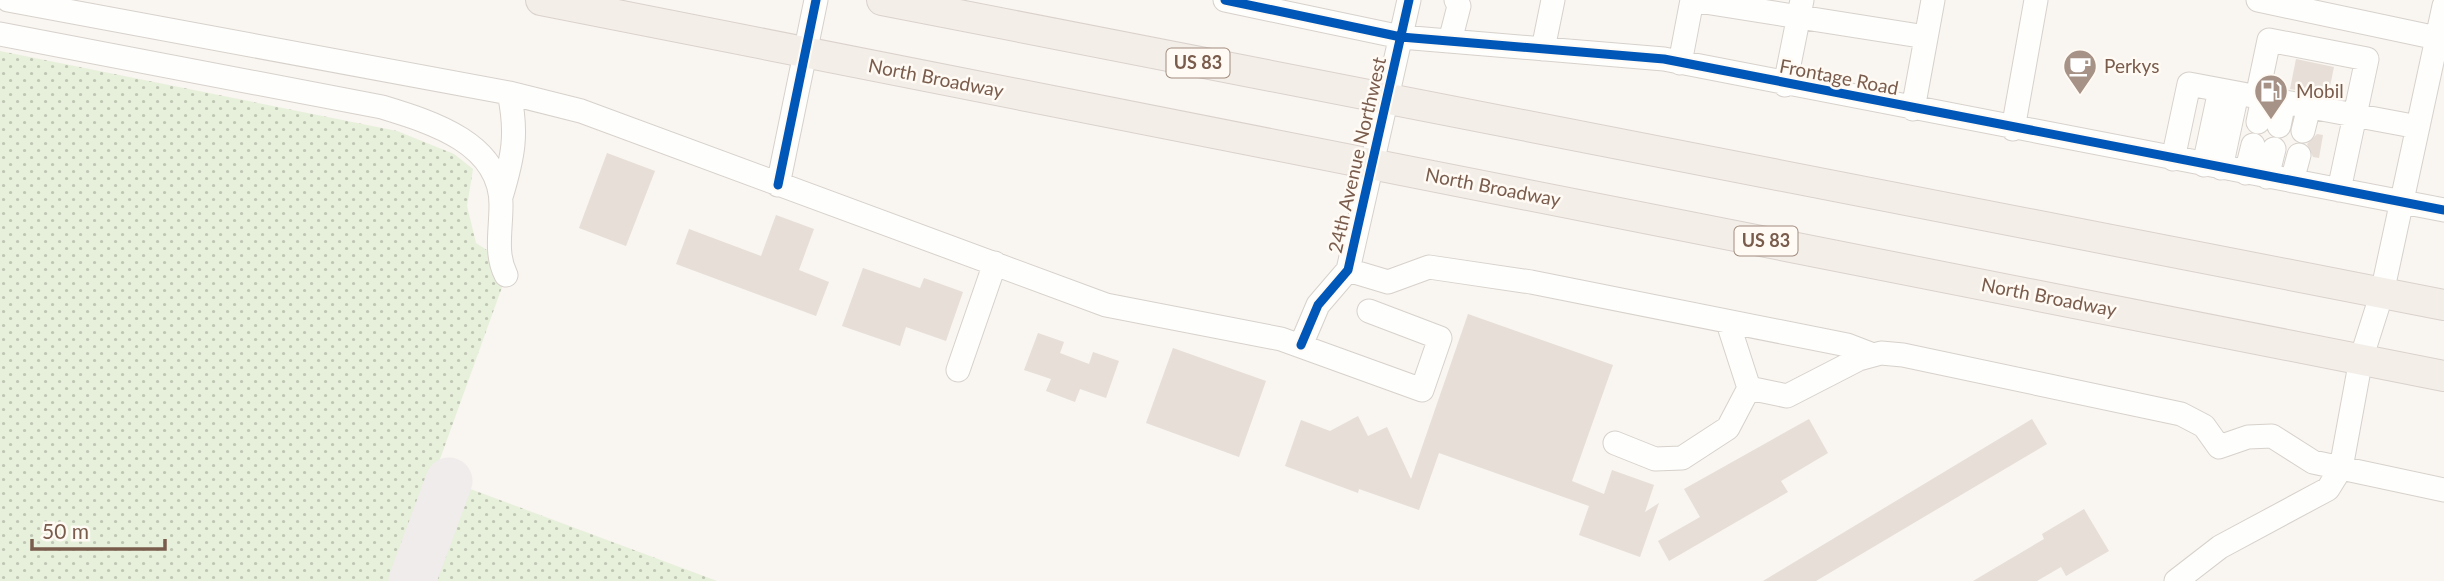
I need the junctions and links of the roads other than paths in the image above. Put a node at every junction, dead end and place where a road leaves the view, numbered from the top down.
1 (8, 0) edge
2 (541, 0) edge
3 (816, 0) edge
4 (882, 0) edge
5 (1225, 0) edge
6 (1409, 0) edge
7 (1457, 0) edge
8 (1538, 0) edge
9 (1567, 0) edge
10 (1692, 0) edge
11 (1933, 0) edge
12 (2036, 0) edge
13 (2258, 0) edge
14 (2444, 6) edge
15 (1800, 8) edge
16 (1551, 11) edge
17 (0, 34) edge
18 (1401, 37) junction
19 (1926, 37) junction
20 (2437, 38) junction
21 (1450, 41) junction
22 (1543, 49) junction
23 (806, 52) junction
24 (1680, 63) junction
25 (1785, 85) junction
26 (509, 93) junction
27 (2252, 96) junction
28 (1389, 97) junction
29 (2309, 107) junction
30 (1913, 109) junction
31 (2356, 116) junction
32 (2268, 124) dead end
33 (2418, 128) junction
34 (2013, 129) junction
35 (2304, 131) dead end
36 (2264, 147) dead end
37 (2299, 155) dead end
38 (2173, 159) junction
39 (1374, 164) junction
40 (2212, 166) junction
41 (2257, 175) junction
42 (2292, 181) junction
43 (778, 185) junction
44 (2339, 190) junction
45 (501, 197) junction
46 (2403, 202) junction
47 (2444, 210) edge
48 (995, 263) junction
49 (1348, 270) junction
50 (506, 275) dead end
51 (2382, 293) junction
52 (2444, 305) edge
53 (1369, 311) dead end
54 (1728, 323) junction
55 (1301, 345) junction
56 (1874, 355) junction
57 (2361, 359) junction
58 (958, 370) dead end
59 (2444, 376) edge
60 (1749, 388) junction
61 (1615, 443) dead end
62 (2341, 468) junction
63 (2444, 490) edge
64 (2176, 581) edge

1 - 26 street
2 - 23 main road, North Broadway / US 83
3 - 23 street
4 - 28 main road, US 83
5 - 18 street, Frontage Road
6 - 18 street, 24th Avenue Northwest
7 - 21 street
8 - 16 street
9 - 16 street
10 - 15 street
10 - 24 street
11 - 19 street
12 - 34 street
13 - 20 street
14 - 20 street
15 - 19 street
15 - 25 street
16 - 22 street
17 - 45 street
18 - 21 street, Frontage Road
18 - 28 street, 24th Avenue Northwest
19 - 30 street
20 - 33 street
21 - 22 street, Frontage Road
22 - 24 street, Frontage Road
23 - 39 main road, North Broadway / US 83
23 - 43 street
24 - 25 street, Frontage Road
25 - 30 street, Frontage Road
26 - 43 street
26 - 45 street
27 - 29 street
27 - 31 street
27 - 32 street
27 - 38 street
27 - 40 street
28 - 39 street, 24th Avenue Northwest
28 - 51 main road, US 83
29 - 31 street
29 - 35 street
30 - 34 street, Frontage Road
31 - 33 street
31 - 44 street
33 - 46 street
34 - 38 street, Frontage Road
36 - 41 street
37 - 42 street
38 - 40 street, Frontage Road
39 - 49 street, 24th Avenue Northwest
39 - 57 main road, North Broadway / US 83
40 - 41 street, Frontage Road
41 - 42 street, Frontage Road
42 - 44 street, Frontage Road
43 - 48 street
44 - 46 street, Frontage Road
45 - 50 street
46 - 47 street, Frontage Road
46 - 51 street
48 - 55 street
48 - 58 street
49 - 54 street
49 - 55 street, 24th Avenue Northwest
51 - 52 main road, US 83
51 - 57 street
53 - 55 street
54 - 56 street
54 - 60 street
56 - 60 street
56 - 62 street
57 - 59 main road, North Broadway / US 83
57 - 62 street
60 - 61 street
62 - 63 street
62 - 64 street

